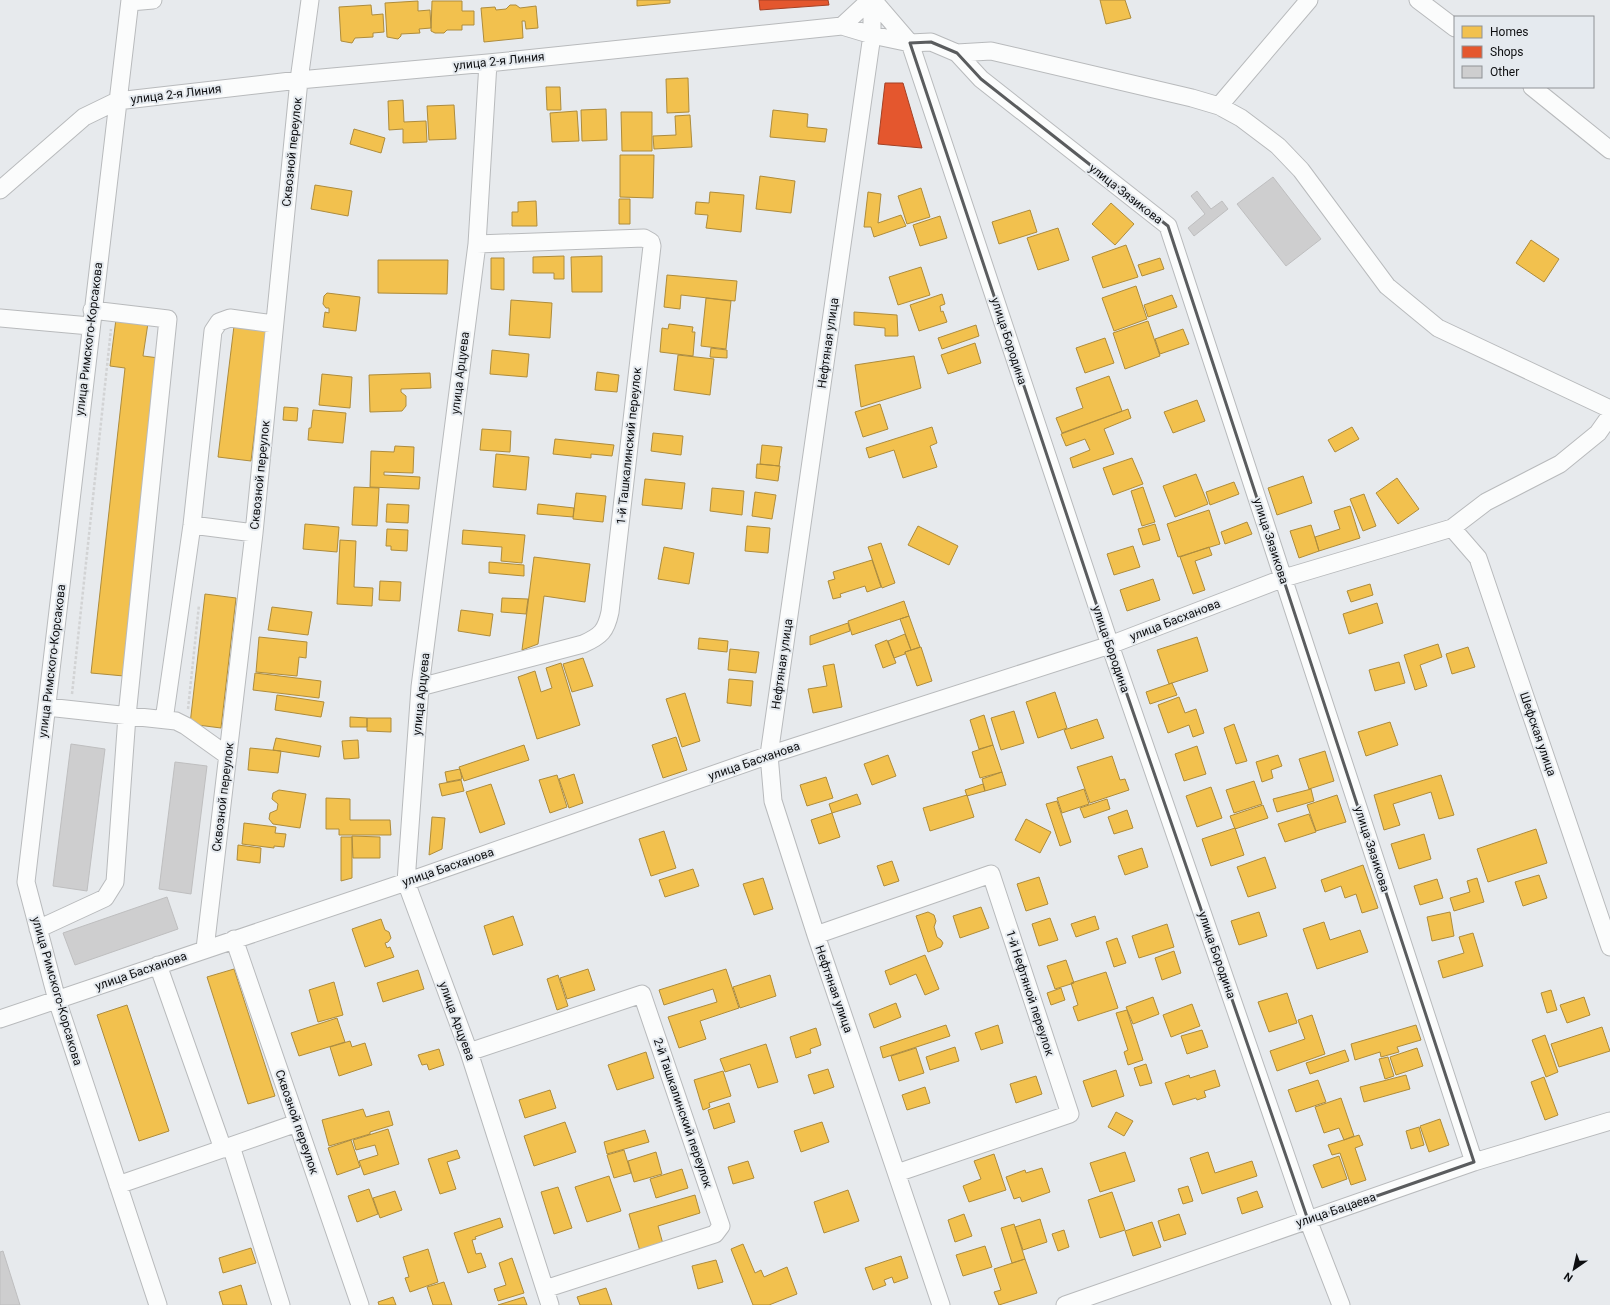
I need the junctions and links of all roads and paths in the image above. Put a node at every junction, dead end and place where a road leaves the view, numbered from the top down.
1 (153, 0) edge
2 (310, 0) edge
3 (872, 0) edge
4 (1309, 0) edge
5 (1418, 0) edge
6 (130, 1) edge
7 (842, 26) junction
8 (1454, 27) edge
9 (872, 35) junction
10 (910, 43) junction
11 (957, 53) junction
12 (488, 63) junction
13 (299, 80) junction
14 (1533, 88) edge
15 (117, 102) junction
16 (1219, 106) junction
17 (1610, 150) edge
18 (0, 190) edge
19 (477, 244) junction
20 (113, 313) junction
21 (0, 318) edge
22 (91, 318) junction
23 (274, 324) junction
24 (1610, 410) edge
25 (1610, 416) edge
26 (192, 525) junction
27 (1452, 528) junction
28 (254, 533) junction
29 (1284, 578) junction
30 (1110, 645) junction
31 (420, 687) junction
32 (47, 708) junction
33 (70, 710) junction
34 (127, 716) junction
35 (164, 720) junction
36 (769, 755) junction
37 (228, 756) junction
38 (406, 882) junction
39 (38, 929) junction
40 (816, 936) junction
41 (234, 939) junction
42 (1610, 947) edge
43 (205, 949) junction
44 (158, 965) junction
45 (57, 1000) junction
46 (0, 1020) edge
47 (469, 1052) junction
48 (1610, 1121) edge
49 (297, 1123) junction
50 (227, 1147) junction
51 (1474, 1162) junction
52 (897, 1173) junction
53 (118, 1185) junction
54 (1308, 1220) junction
55 (548, 1297) edge
56 (158, 1305) edge
57 (281, 1305) edge
58 (360, 1305) edge
59 (941, 1305) edge
60 (1065, 1305) edge
61 (1341, 1305) edge

1 - 6 street
2 - 13 street, Сквозной переулок
3 - 7 street
3 - 9 street, Нефтяная улица
3 - 10 street, улица Бородина
4 - 16 street
5 - 8 street
6 - 15 street, улица Римского-Корсакова
7 - 9 street, улица Зязикова
7 - 12 street, улица 2-я Линия
9 - 10 street, улица Зязикова
9 - 36 street, Нефтяная улица
10 - 11 street, улица Зязикова
10 - 30 street, улица Бородина
11 - 16 street
11 - 29 street, улица Зязикова
12 - 13 street, улица 2-я Линия
12 - 19 street, улица Арцуева
13 - 15 street, улица 2-я Линия
13 - 23 street, Сквозной переулок
14 - 17 street
15 - 18 street, улица 2-я Линия
15 - 22 street, улица Римского-Корсакова
16 - 24 street
19 - 31 street, улица Арцуева
19 - 31 street, 1-й Ташкалинский переулок
20 - 22 street
20 - 33 path
20 - 34 street
21 - 22 street
22 - 32 street, улица Римского-Корсакова
23 - 26 street
23 - 28 street, Сквозной переулок
25 - 27 street
26 - 28 street
26 - 35 street
27 - 29 street, улица Басханова
27 - 42 street, Шефская улица
28 - 37 street, Сквозной переулок
29 - 30 street, улица Басханова
29 - 51 street, улица Зязикова
30 - 36 street, улица Басханова
30 - 54 street, улица Бородина
31 - 38 street, улица Арцуева
32 - 33 street
32 - 39 street, улица Римского-Корсакова
33 - 34 street
34 - 35 street
34 - 39 street
35 - 37 street
36 - 38 street, улица Басханова
36 - 40 street, Нефтяная улица
37 - 43 street, Сквозной переулок
38 - 41 street, улица Басханова
38 - 47 street, улица Арцуева
39 - 45 street, улица Римского-Корсакова
40 - 52 street, Нефтяная улица
40 - 52 street, 1-й Нефтяной переулок
41 - 43 street, улица Басханова
41 - 49 street, Сквозной переулок
43 - 44 street, улица Басханова
44 - 45 street, улица Басханова
44 - 50 street
45 - 46 street, улица Басханова
45 - 53 street, улица Римского-Корсакова
47 - 55 street, улица Арцуева
47 - 55 street, 2-й Ташкалинский переулок
48 - 51 street, улица Бацаева
49 - 50 street
49 - 58 street, Сквозной переулок
50 - 53 street
50 - 57 street
51 - 54 street, улица Бацаева
52 - 59 street, Нефтяная улица
53 - 56 street, улица Римского-Корсакова
54 - 60 street, улица Бацаева
54 - 61 street, улица Бородина

